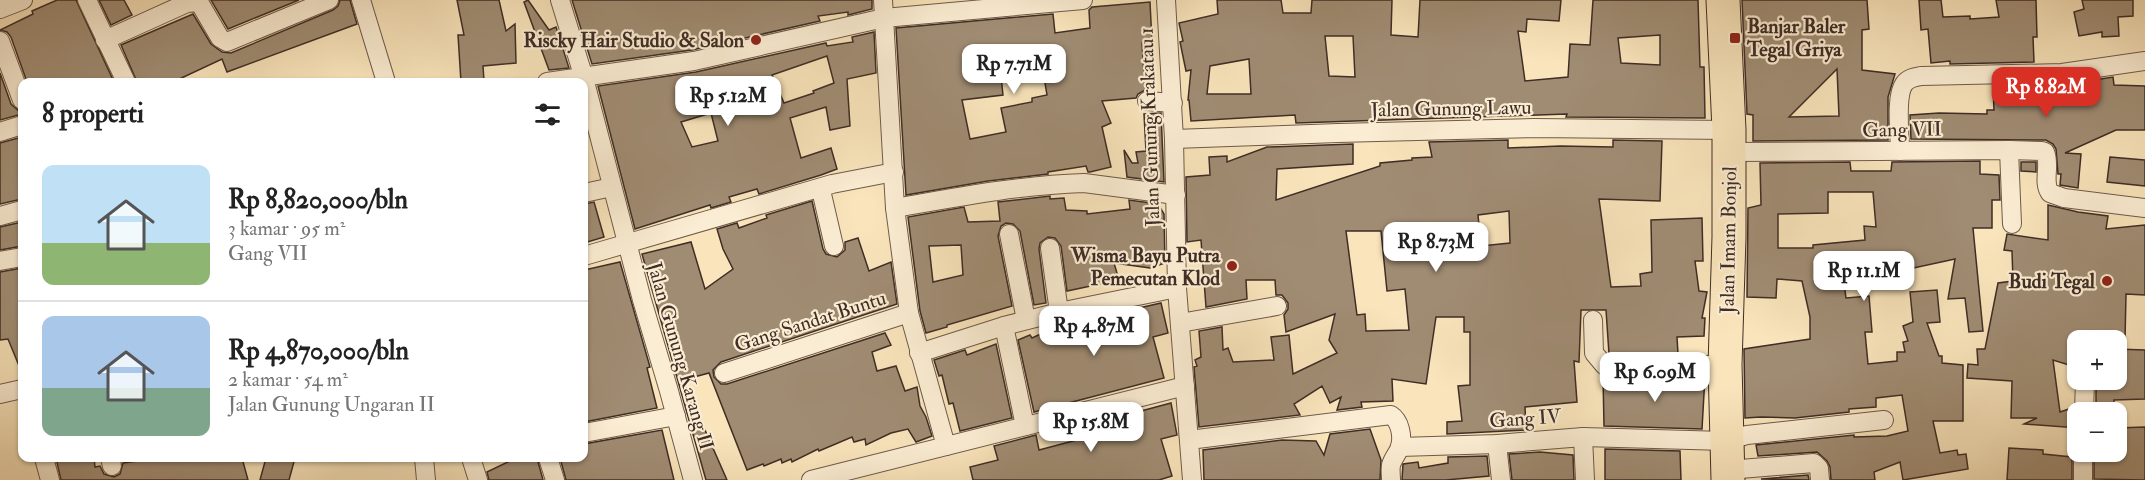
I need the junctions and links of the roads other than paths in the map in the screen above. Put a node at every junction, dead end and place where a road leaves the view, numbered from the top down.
1 (23, 0) edge
2 (87, 0) edge
3 (329, 0) edge
4 (361, 0) edge
5 (560, 0) edge
6 (1083, 0) edge
7 (1166, 0) edge
8 (1723, 0) edge
9 (0, 9) edge
10 (884, 9) edge
11 (105, 40) junction
12 (0, 43) edge
13 (2145, 61) edge
14 (124, 78) edge
15 (385, 78) edge
16 (584, 78) joint
17 (18, 90) edge
18 (588, 94) edge
19 (1147, 101) dead end
20 (1173, 103) junction
21 (18, 126) edge
22 (0, 132) edge
23 (1174, 139) junction
24 (1729, 141) junction
25 (2010, 150) junction
26 (1900, 152) junction
27 (894, 172) junction
28 (612, 187) junction
29 (821, 190) dead end
30 (588, 192) edge
31 (1176, 195) junction
32 (895, 208) junction
33 (2145, 208) edge
34 (18, 211) edge
35 (0, 216) edge
36 (2012, 224) dead end
37 (1009, 234) dead end
38 (626, 244) junction
39 (834, 246) dead end
40 (1050, 248) dead end
41 (588, 255) edge
42 (18, 258) edge
43 (0, 261) edge
44 (1177, 288) junction
45 (1277, 306) dead end
46 (1059, 312) junction
47 (909, 313) junction
48 (1593, 320) dead end
49 (1026, 321) junction
50 (1180, 322) junction
51 (1004, 326) junction
52 (919, 353) junction
53 (1725, 366) junction
54 (724, 373) dead end
55 (1185, 386) junction
56 (18, 390) edge
57 (0, 394) edge
58 (676, 416) junction
59 (1884, 420) dead end
60 (1025, 426) junction
61 (588, 432) edge
62 (1583, 437) junction
63 (1189, 440) junction
64 (1497, 444) junction
65 (946, 446) junction
66 (1400, 447) junction
67 (45, 462) edge
68 (424, 462) edge
69 (469, 462) edge
70 (549, 462) edge
71 (2083, 462) edge
72 (1727, 464) edge
73 (50, 480) edge
74 (426, 480) edge
75 (478, 480) edge
76 (555, 480) edge
77 (693, 480) edge
78 (811, 480) edge
79 (1192, 480) edge
80 (1391, 480) edge
81 (1502, 480) edge
82 (1585, 480) edge
83 (1820, 480) edge
84 (2083, 480) edge

1 - 9 street
2 - 11 street
3 - 11 street
4 - 15 street
5 - 16 street, Jalan Gunung Karang II
6 - 10 street
7 - 20 street, Jalan Gunung Krakatau 1
8 - 24 highway, Jalan Imam Bonjol
10 - 16 street
10 - 27 street
11 - 14 street
12 - 17 street
13 - 26 street
18 - 28 street, Jalan Gunung Karang II
19 - 20 street
20 - 23 street, Jalan Gunung Krakatau 1
21 - 22 street
23 - 24 street, Jalan Gunung Lawu
23 - 31 street, Jalan Gunung Krakatau 1
24 - 26 street, Gang VII
24 - 53 highway, Jalan Imam Bonjol
25 - 26 street, Gang VII
25 - 33 street, Gang VII
25 - 36 street
27 - 32 street
27 - 38 street
28 - 30 street
28 - 38 street, Jalan Gunung Karang II
29 - 39 street
31 - 32 street
31 - 44 street, Jalan Gunung Krakatau 1
32 - 47 street
34 - 35 street
37 - 49 street
38 - 41 street
38 - 58 street, Jalan Gunung Karang II
40 - 46 street
42 - 43 street
44 - 46 street
44 - 50 street, Jalan Gunung Krakatau 1
45 - 50 street
46 - 49 street
47 - 52 street
47 - 54 street, Gang Sandat Buntu
48 - 53 street
49 - 51 street
50 - 55 street, Jalan Gunung Krakatau 1
51 - 52 street
51 - 60 street
52 - 65 street
53 - 72 highway, Jalan Imam Bonjol
55 - 60 street
55 - 63 street, Jalan Gunung Krakatau 1
56 - 57 street
58 - 61 street
58 - 77 street, Jalan Gunung Karang II
59 - 72 street
60 - 65 street
62 - 64 street, Gang IV
62 - 72 street, Gang IV
62 - 82 street
63 - 66 street
63 - 79 street, Jalan Gunung Krakatau 1
64 - 66 street, Gang IV
64 - 81 street
65 - 78 street
66 - 80 street
67 - 73 street
68 - 74 street
69 - 75 street
70 - 76 street
71 - 84 street
72 - 83 street

